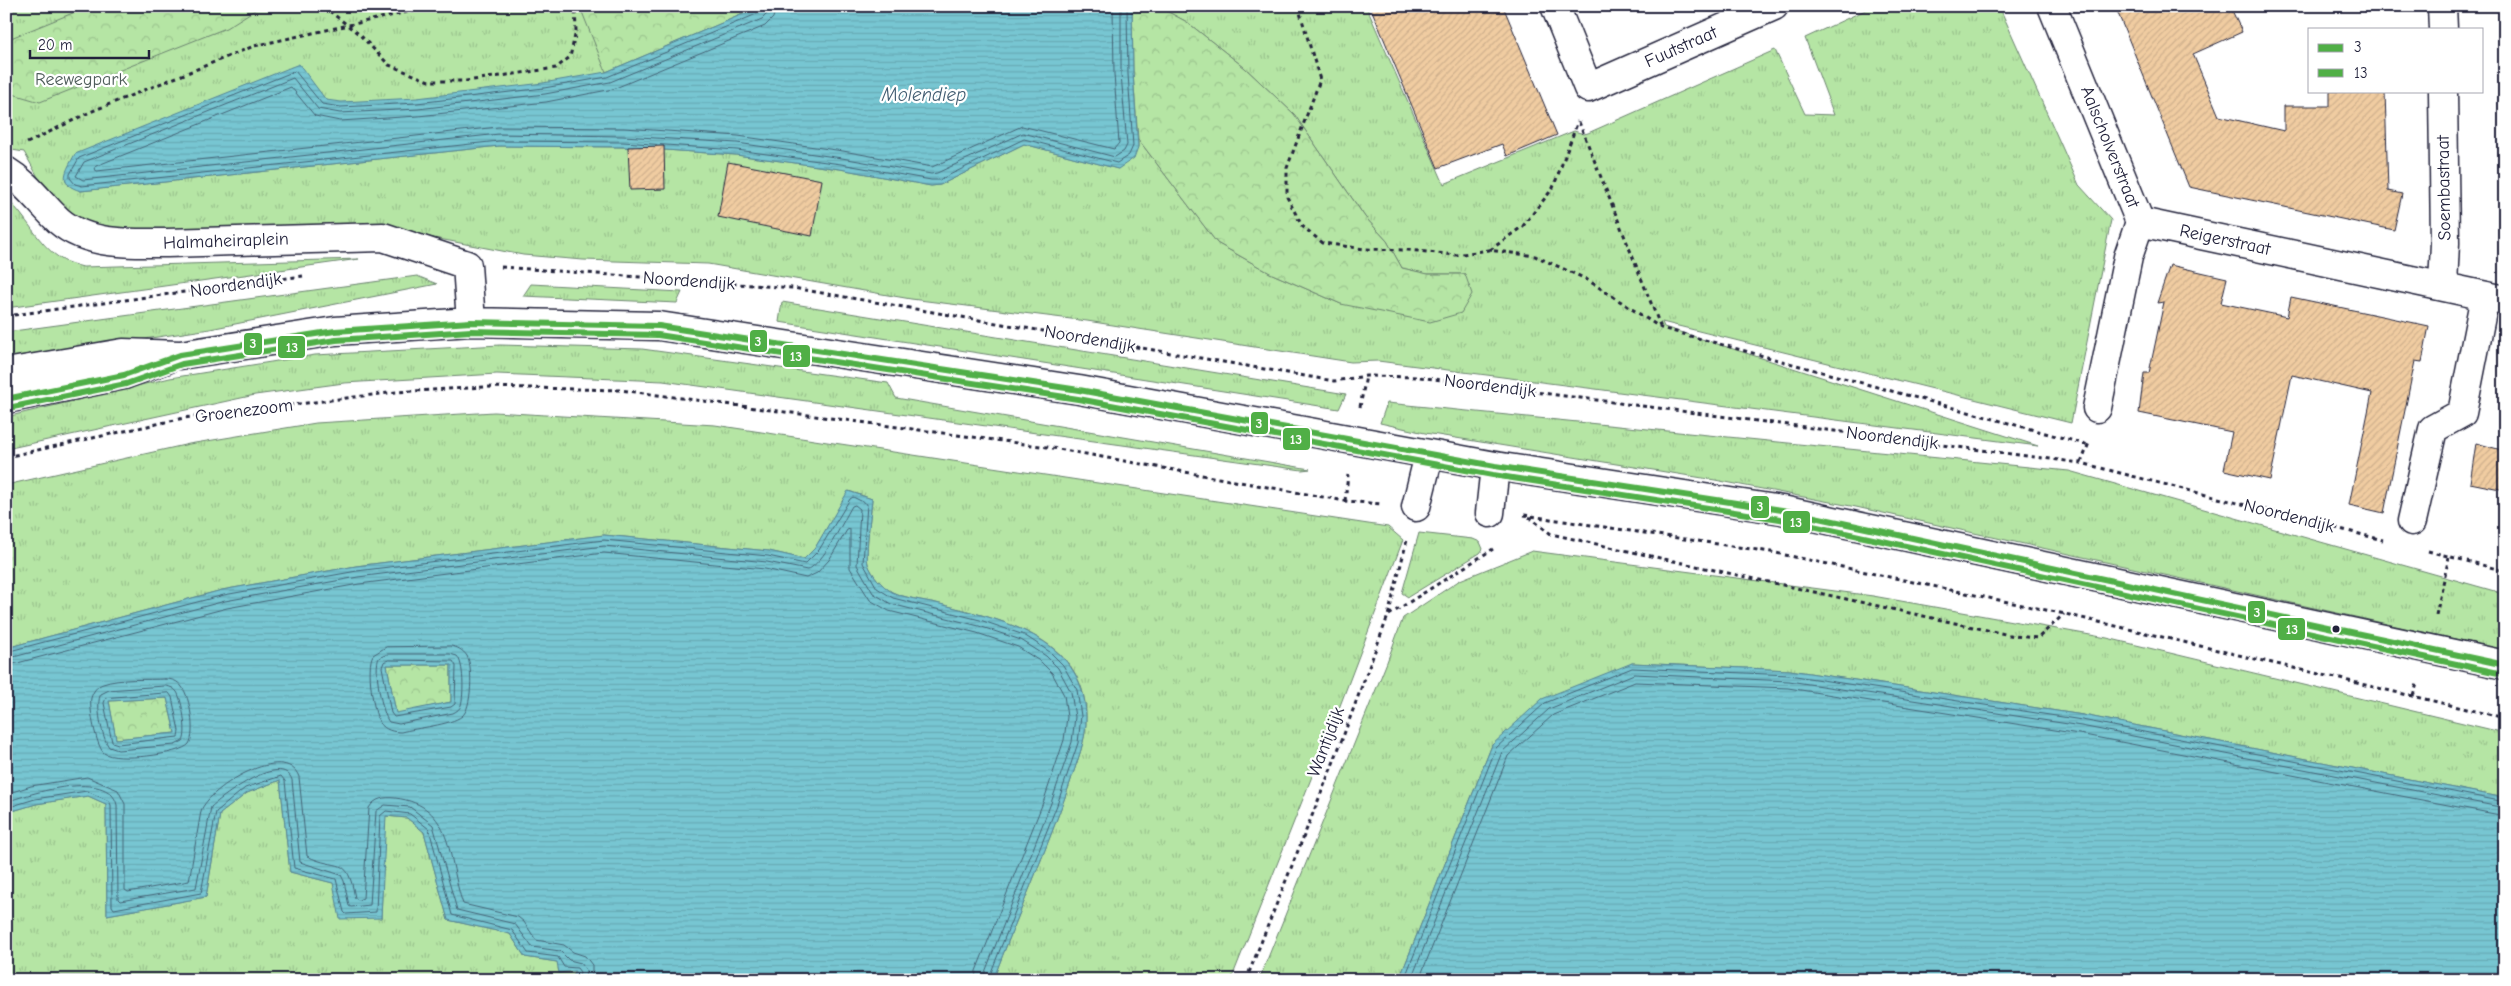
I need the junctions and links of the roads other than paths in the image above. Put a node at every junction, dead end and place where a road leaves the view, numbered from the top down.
1 (1555, 6) edge
2 (1774, 6) edge
3 (2052, 6) edge
4 (2442, 6) edge
5 (2443, 28) edge
6 (2443, 92) edge
7 (6, 171) edge
8 (2140, 222) junction
9 (2443, 285) junction
10 (2495, 298) edge
11 (471, 322) junction
12 (180, 354) junction
13 (6, 372) edge
14 (6, 398) edge
15 (2097, 408) dead end
16 (1429, 455) junction
17 (1495, 466) junction
18 (1416, 507) road end
19 (1490, 513) dead end
20 (2412, 520) dead end
21 (2505, 665) edge

1 - 2 street, Fuutstraat
3 - 8 street, Aalscholverstraat
4 - 5 street
6 - 9 street, Soembastraat
7 - 11 street, Halmaheiraplein
8 - 9 street, Reigerstraat
8 - 15 street, Aalscholverstraat
9 - 10 street, Reigerstraat
10 - 20 street, Reigerstraat
11 - 12 street
11 - 16 street
12 - 13 street
12 - 14 street
16 - 17 street
16 - 18 street
17 - 19 street
17 - 21 street

